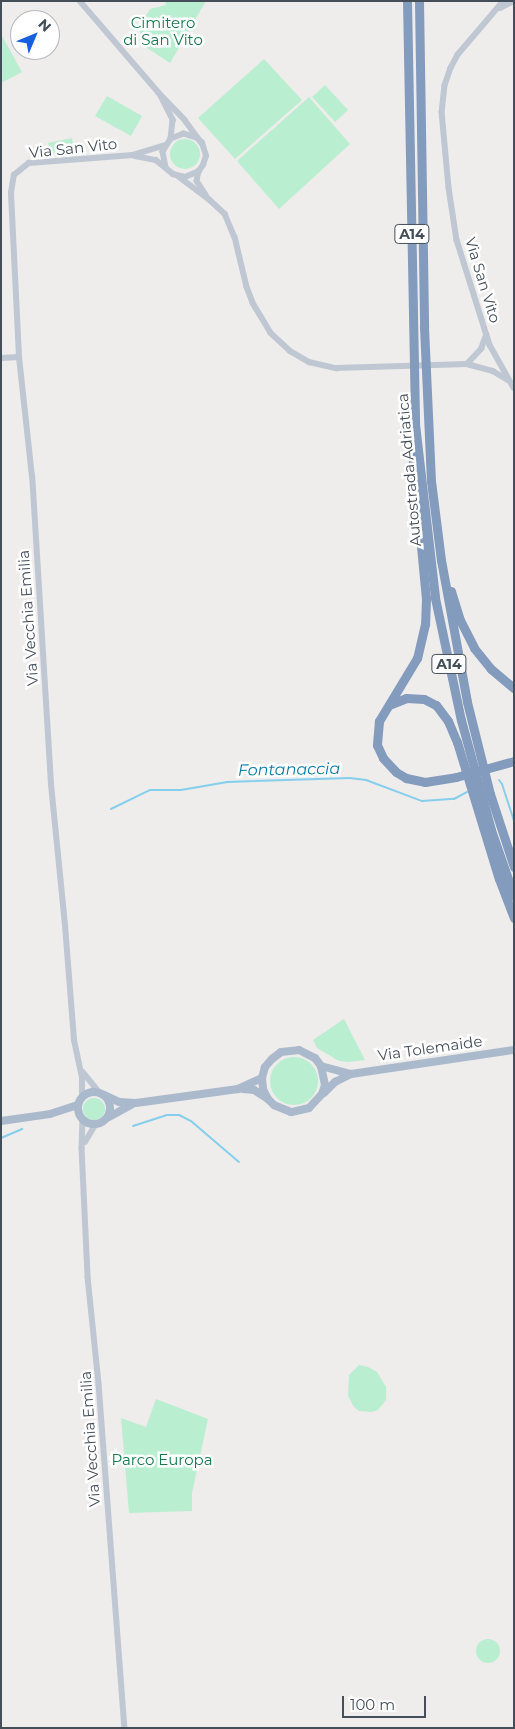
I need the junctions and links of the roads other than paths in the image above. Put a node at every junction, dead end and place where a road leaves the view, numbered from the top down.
1 (80, 1) edge
2 (407, 1) edge
3 (419, 1) edge
4 (504, 1) edge
5 (514, 1) edge
6 (498, 9) junction
7 (161, 96) junction
8 (171, 139) junction
9 (202, 143) junction
10 (165, 146) junction
11 (133, 155) junction
12 (166, 166) junction
13 (18, 171) joint
14 (198, 172) junction
15 (178, 176) junction
16 (209, 199) junction
17 (486, 334) junction
18 (19, 357) junction
19 (1, 358) edge
20 (467, 364) junction
21 (508, 380) junction
22 (514, 388) edge
23 (416, 424) junction
24 (440, 560) junction
25 (514, 688) edge
26 (389, 705) junction
27 (514, 761) edge
28 (514, 867) edge
29 (514, 896) edge
30 (514, 918) edge
31 (514, 1050) edge
32 (78, 1064) junction
33 (321, 1066) junction
34 (351, 1074) junction
35 (262, 1078) junction
36 (238, 1089) junction
37 (101, 1093) junction
38 (322, 1094) junction
39 (268, 1099) junction
40 (80, 1101) junction
41 (136, 1103) junction
42 (50, 1114) junction
43 (108, 1118) junction
44 (82, 1119) junction
45 (1, 1121) edge
46 (96, 1124) junction
47 (82, 1148) junction
48 (125, 1728) edge

1 - 7 street
2 - 23 highway, Autostrada Adriatica / A14
3 - 24 highway, Autostrada Adriatica / A14
4 - 6 street, Via San Vito
5 - 6 street, Via San Vito
6 - 17 street, Via San Vito
7 - 8 street
7 - 9 street
8 - 9 street
8 - 10 street
9 - 14 street
10 - 11 street, Via San Vito
10 - 12 street
11 - 12 street, Via San Vito
11 - 13 street, Via San Vito
12 - 15 street
13 - 18 street, Via Vecchia Emilia
14 - 15 street
14 - 16 street
15 - 16 street
16 - 20 street
17 - 20 street, Via San Vito
17 - 21 street
18 - 19 street
18 - 32 street, Via Vecchia Emilia
20 - 21 street
21 - 22 street
23 - 26 highway
23 - 29 highway, Autostrada Adriatica / A14
24 - 25 highway
24 - 28 highway, Autostrada Adriatica / A14
26 - 27 highway
26 - 30 highway
31 - 34 main road, Via Tolemaide
32 - 37 street
32 - 40 street, Via Vecchia Emilia
33 - 34 main road, Via Tolemaide
33 - 35 main road, Via Tolemaide
33 - 38 main road
34 - 38 main road, Via Tolemaide
35 - 36 main road, Via Tolemaide
35 - 39 main road
36 - 39 main road, Via Tolemaide
36 - 41 main road, Via Tolemaide
37 - 40 main road
37 - 41 main road, Via Tolemaide
37 - 43 main road
38 - 39 main road, Via Tolemaide
40 - 42 main road
40 - 44 main road
41 - 43 main road, Via Tolemaide
42 - 44 main road
42 - 45 main road
43 - 46 main road, Via Tolemaide
44 - 46 main road
44 - 47 street, Via Vecchia Emilia
46 - 47 street
47 - 48 street, Via Vecchia Emilia

